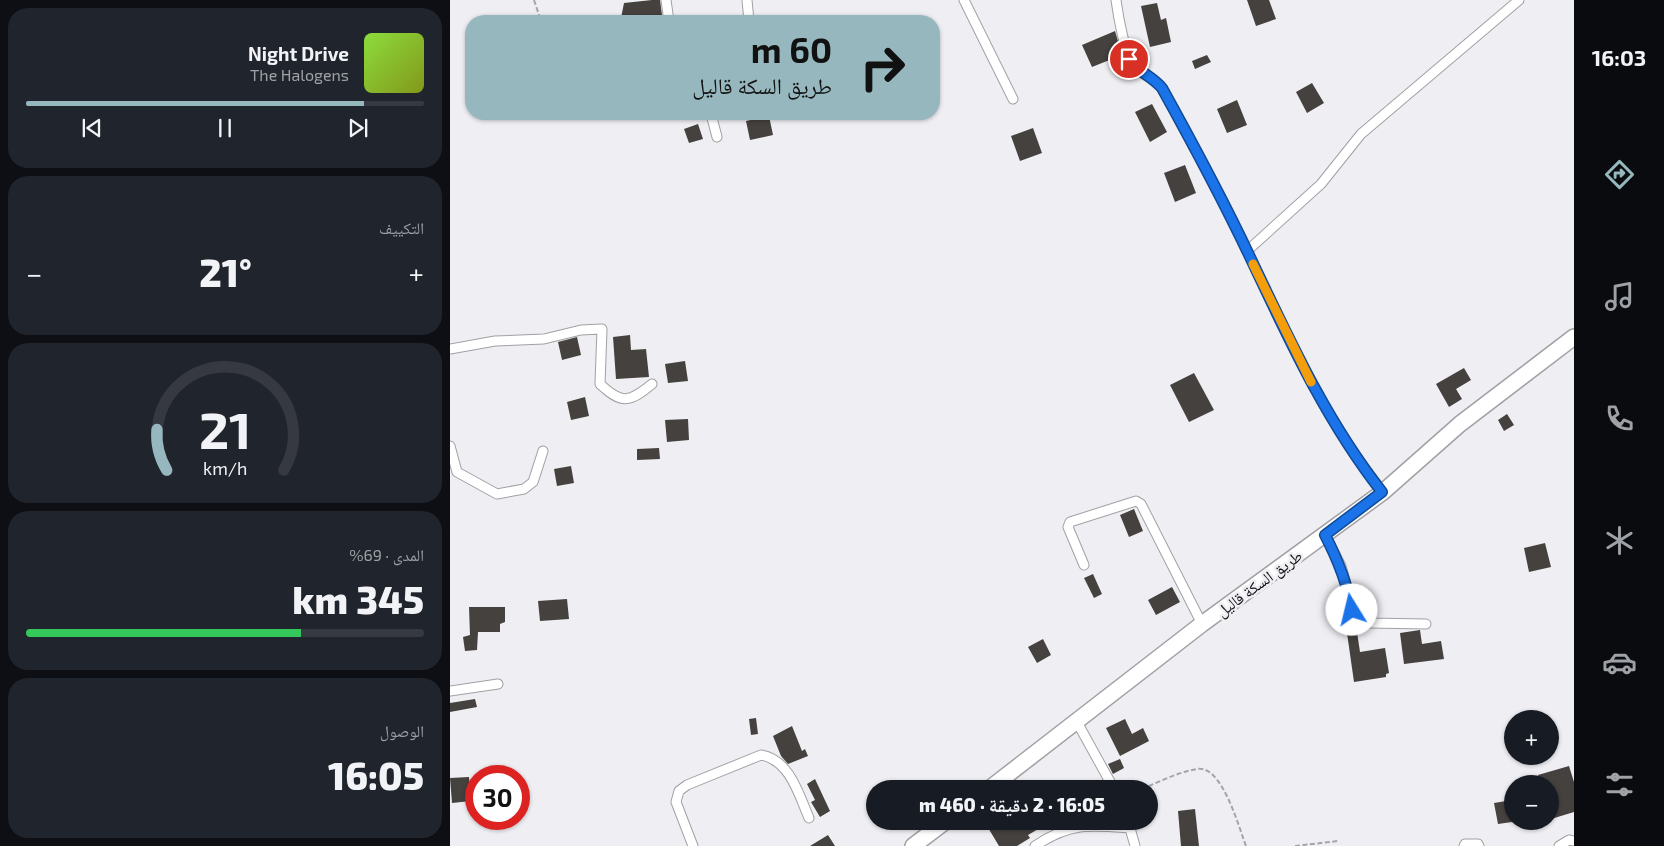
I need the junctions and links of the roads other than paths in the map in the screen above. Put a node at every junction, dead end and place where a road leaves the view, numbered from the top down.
1 (666, 0) edge
2 (746, 0) edge
3 (964, 0) edge
4 (1116, 0) edge
5 (1519, 0) edge
6 (668, 15) edge
7 (748, 15) edge
8 (1014, 99) dead end
9 (713, 120) edge
10 (717, 137) dead end
11 (1247, 251) junction
12 (1574, 337) edge
13 (450, 349) edge
14 (652, 384) dead end
15 (450, 446) edge
16 (542, 451) dead end
17 (1382, 492) junction
18 (1325, 535) junction
19 (1084, 565) dead end
20 (1202, 624) junction
21 (1426, 624) dead end
22 (498, 684) dead end
23 (450, 691) edge
24 (1077, 722) junction
25 (1001, 780) edge
26 (1109, 780) edge
27 (809, 818) dead end
28 (934, 830) edge
29 (1063, 830) edge
30 (1131, 830) edge
31 (1572, 842) edge
32 (693, 846) edge
33 (913, 846) edge
34 (1035, 846) edge
35 (1135, 846) edge
36 (1464, 846) edge
37 (1479, 846) edge
38 (1559, 846) edge

1 - 6 street
2 - 7 street
3 - 8 street
4 - 11 street
5 - 11 street
9 - 10 street
11 - 17 street
12 - 17 main road, طريق السكة قاليل
13 - 14 street
15 - 16 street
17 - 18 main road, طريق السكة قاليل
18 - 20 main road, طريق السكة قاليل
18 - 21 street
19 - 20 street
20 - 24 main road, طريق السكة قاليل
22 - 23 street
24 - 25 main road, طريق السكة قاليل
24 - 26 street
27 - 32 street
28 - 33 main road
29 - 34 street
30 - 35 street
31 - 38 street
36 - 37 street

